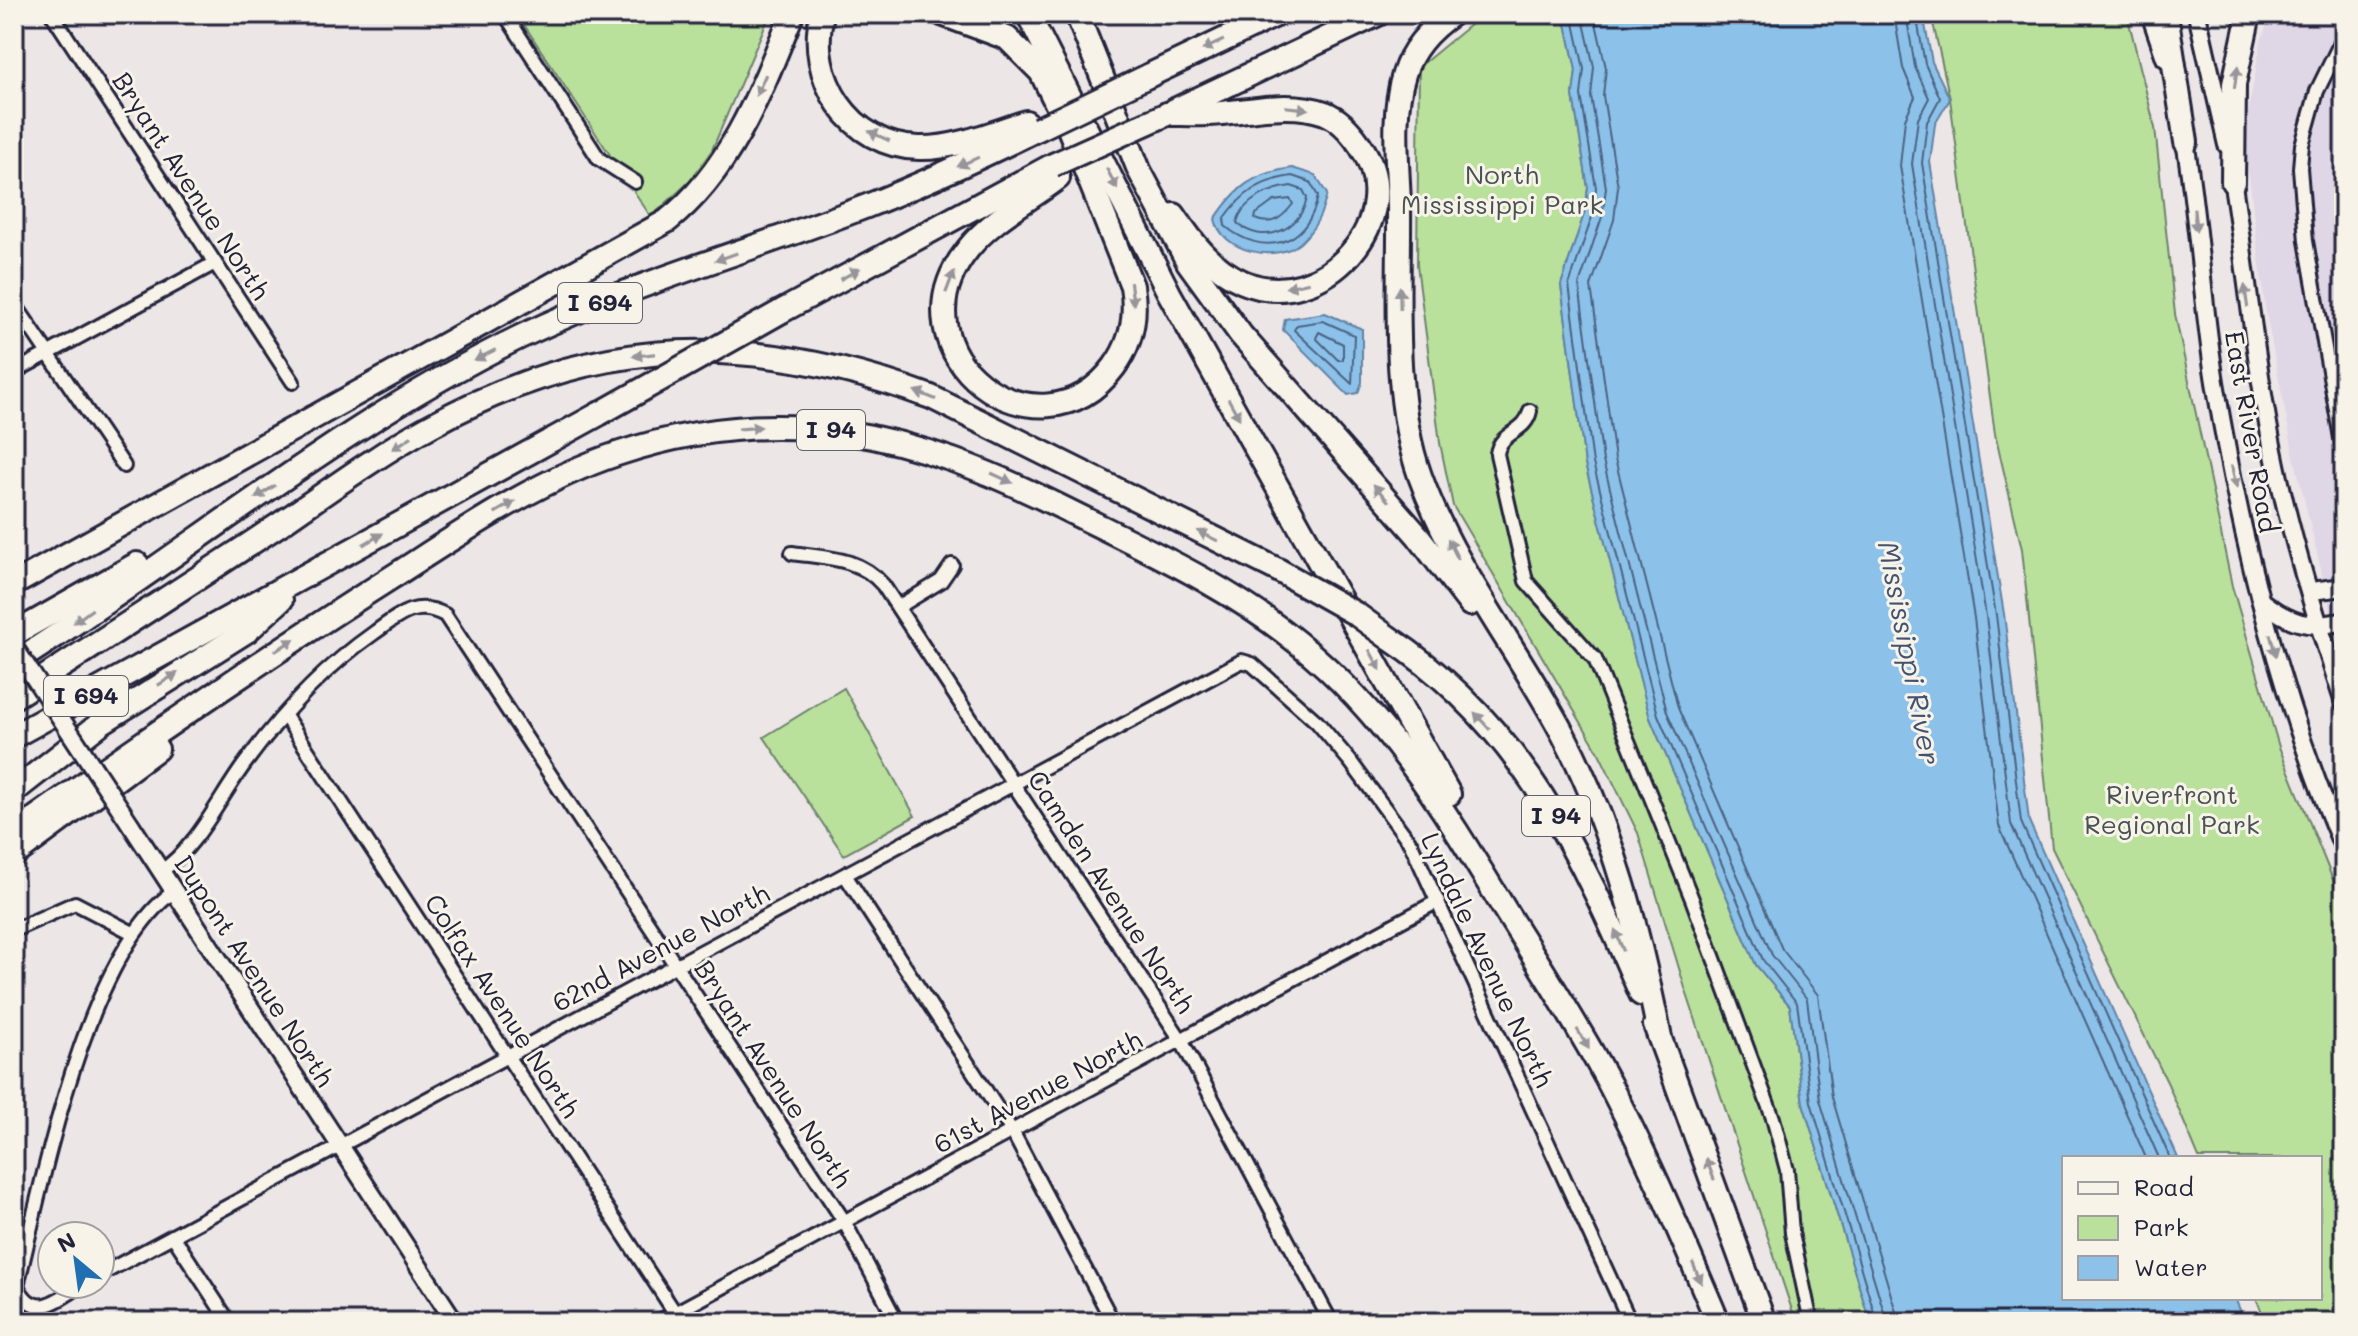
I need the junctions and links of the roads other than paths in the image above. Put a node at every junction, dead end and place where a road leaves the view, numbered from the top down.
1 (52, 14) edge
2 (505, 14) edge
3 (792, 14) edge
4 (822, 14) edge
5 (942, 14) edge
6 (1028, 14) edge
7 (1046, 14) edge
8 (1077, 14) edge
9 (1278, 14) edge
10 (1378, 14) edge
11 (1452, 14) edge
12 (2150, 14) edge
13 (2166, 14) edge
14 (2197, 14) edge
15 (2249, 14) edge
16 (2344, 36) edge
17 (1090, 50) junction
18 (1065, 84) junction
19 (1167, 114) junction
20 (1036, 124) junction
21 (2186, 142) junction
22 (1056, 172) junction
23 (635, 182) dead end
24 (2233, 182) junction
25 (215, 263) junction
26 (14, 303) edge
27 (47, 354) junction
28 (14, 372) edge
29 (293, 382) dead end
30 (1530, 411) dead end
31 (2344, 455) edge
32 (124, 466) dead end
33 (170, 497) junction
34 (193, 539) junction
35 (792, 553) dead end
36 (952, 565) dead end
37 (305, 578) junction
38 (14, 584) edge
39 (2344, 587) edge
40 (2311, 591) junction
41 (14, 592) edge
42 (2261, 601) junction
43 (898, 607) junction
44 (2344, 621) edge
45 (2319, 627) junction
46 (14, 634) edge
47 (14, 647) edge
48 (159, 657) junction
49 (1242, 661) joint
50 (14, 663) edge
51 (247, 670) junction
52 (14, 697) edge
53 (2344, 703) edge
54 (285, 716) junction
55 (14, 736) edge
56 (14, 750) edge
57 (1012, 783) junction
58 (14, 791) edge
59 (14, 833) edge
60 (2344, 849) edge
61 (14, 855) edge
62 (1614, 858) junction
63 (160, 872) junction
64 (845, 875) junction
65 (173, 892) junction
66 (1438, 901) junction
67 (14, 930) edge
68 (133, 933) junction
69 (676, 965) junction
70 (1543, 972) junction
71 (1660, 1038) junction
72 (1181, 1040) junction
73 (508, 1055) junction
74 (1012, 1131) junction
75 (340, 1145) junction
76 (844, 1221) junction
77 (173, 1236) junction
78 (116, 1266) edge
79 (54, 1300) edge
80 (679, 1317) edge
81 (229, 1322) edge
82 (455, 1322) edge
83 (658, 1322) edge
84 (897, 1322) edge
85 (1113, 1322) edge
86 (1331, 1322) edge
87 (1630, 1322) edge
88 (1718, 1322) edge
89 (1764, 1322) edge
90 (1811, 1322) edge

1 - 25 street, Bryant Avenue North
2 - 23 street
3 -> 33 highway
20 -> 4 highway
5 -> 22 highway
6 - 18 highway
7 - 18 highway
8 - 17 highway
9 -> 20 highway, I 694, bridge
10 - 19 highway, I 694
62 -> 11 highway
12 - 21 street, East River Road
13 - 21 highway
14 - 24 street, East River Road
24 -> 15 highway
16 - 31 street
19 -> 17 highway
62 -> 17 highway
18 -> 70 highway
19 - 22 highway, I 694, bridge
20 -> 34 highway, I 694
21 -> 42 street, East River Road
37 -> 22 highway, I 694, bridge
40 -> 24 street, East River Road
25 - 27 street
25 - 29 street, Bryant Avenue North
26 - 27 street
27 - 28 street
27 - 32 street
30 - 90 street
33 - 38 highway
33 - 41 highway
34 - 46 highway
34 -> 50 highway, I 694
35 - 43 street, Camden Avenue North
36 - 43 street
37 - 48 highway, I 694
58 -> 37 highway
39 - 40 street
40 - 45 street, East River Road
42 - 45 street
42 -> 60 street, East River Road
43 - 57 street, Camden Avenue North
44 - 45 street
45 - 53 street, East River Road
47 - 63 street, Dupont Avenue North, bridge
48 - 55 highway, I 694
48 - 56 highway
49 - 57 street, 62nd Avenue North
49 - 66 street, Lyndale Avenue North
51 - 59 highway, I 94
51 - 61 highway
51 -> 70 highway, I 94
71 -> 52 highway, I 94, bridge
54 - 63 street
54 - 69 street, Bryant Avenue North
54 - 73 street, Colfax Avenue North
57 - 64 street, 62nd Avenue North
57 - 72 street, Camden Avenue North
62 - 71 highway
63 - 65 street, Dupont Avenue North
64 - 69 street, 62nd Avenue North
64 - 74 street
65 - 68 street
65 - 75 street, Dupont Avenue North
66 - 72 street, 61st Avenue North
66 - 87 street, Lyndale Avenue North
67 - 68 street
68 - 79 street
69 - 73 street, 62nd Avenue North
69 - 76 street, Bryant Avenue North
70 -> 88 highway, I 94
89 -> 71 highway, I 94
72 - 74 street, 61st Avenue North
72 - 86 street, Camden Avenue North
73 - 75 street, 62nd Avenue North
73 - 80 street, Colfax Avenue North
74 - 76 street, 61st Avenue North
74 - 85 street
75 - 77 street, 62nd Avenue North
75 - 82 street, Dupont Avenue North
76 - 80 street, 61st Avenue North
76 - 84 street, Bryant Avenue North
77 - 78 street, 62nd Avenue North
77 - 81 street
80 - 83 street, 61st Avenue North

